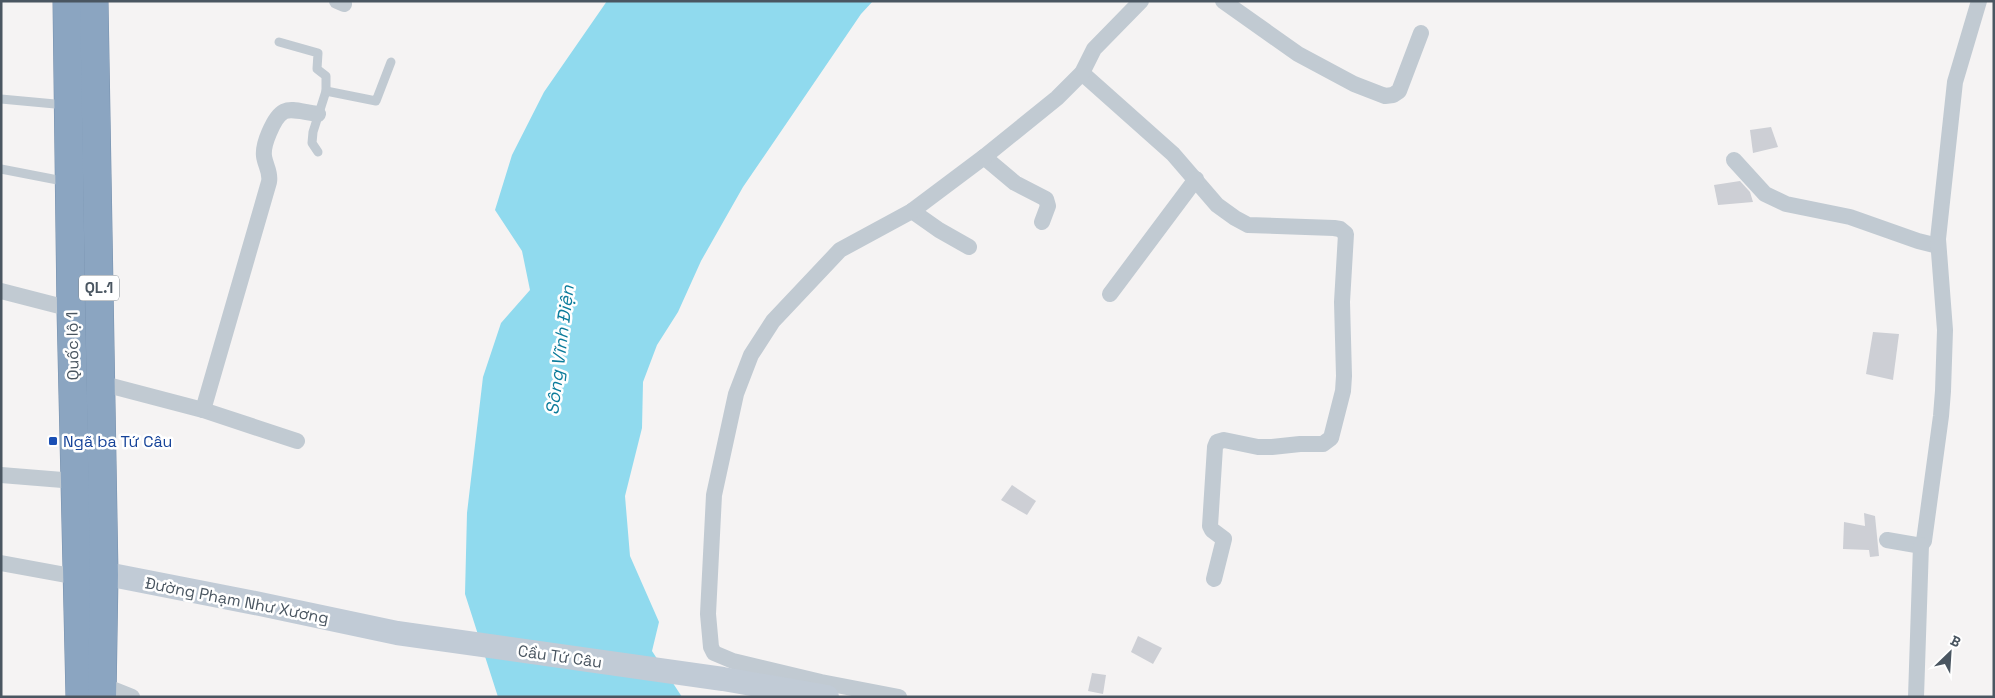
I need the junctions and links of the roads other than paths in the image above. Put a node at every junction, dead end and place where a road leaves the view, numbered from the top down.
1 (68, 1) edge
2 (94, 1) edge
3 (1141, 1) edge
4 (1223, 1) edge
5 (1979, 1) edge
6 (1421, 33) dead end
7 (279, 42) dead end
8 (391, 62) dead end
9 (1082, 73) junction
10 (326, 91) junction
11 (1, 99) edge
12 (68, 105) junction
13 (318, 114) junction
14 (318, 152) dead end
15 (984, 158) junction
16 (1734, 160) dead end
17 (1, 169) edge
18 (1196, 179) junction
19 (70, 182) junction
20 (912, 211) junction
21 (1042, 222) dead end
22 (1938, 246) junction
23 (969, 247) dead end
24 (1, 291) edge
25 (1110, 294) dead end
26 (71, 309) junction
27 (100, 383) junction
28 (203, 410) junction
29 (297, 441) dead end
30 (1, 475) edge
31 (75, 481) junction
32 (1886, 540) dead end
33 (1921, 545) junction
34 (1, 563) edge
35 (91, 576) junction
36 (1214, 579) dead end
37 (397, 633) joint
38 (91, 692) edge
39 (132, 697) edge
40 (827, 697) edge
41 (899, 697) edge
42 (1916, 697) edge

1 - 12 highway, Quốc lộ 1 / QL.1
2 - 27 highway, Quốc lộ 1 / QL.1
3 - 9 street
4 - 6 street
5 - 22 street
7 - 10 lane
8 - 10 lane
9 - 15 street
9 - 18 street
10 - 13 lane
11 - 12 lane
12 - 19 highway, Quốc lộ 1 / QL.1
13 - 14 lane
13 - 28 street
15 - 20 street
15 - 21 street
16 - 22 street
17 - 19 lane
18 - 25 street
18 - 36 street
19 - 26 highway, Quốc lộ 1 / QL.1
20 - 23 street
20 - 41 street
22 - 33 street
24 - 26 street
26 - 31 highway, Quốc lộ 1 / QL.1
27 - 28 street
27 - 35 highway, Quốc lộ 1 / QL.1
28 - 29 street
30 - 31 street
31 - 35 highway, Quốc lộ 1 / QL.1
32 - 33 street
33 - 42 street
34 - 35 street
35 - 37 main road, Đường Phạm Như Xương
35 - 38 highway, Quốc lộ 1 / QL.1
37 - 40 main road, Cầu Tứ Câu
38 - 39 street

